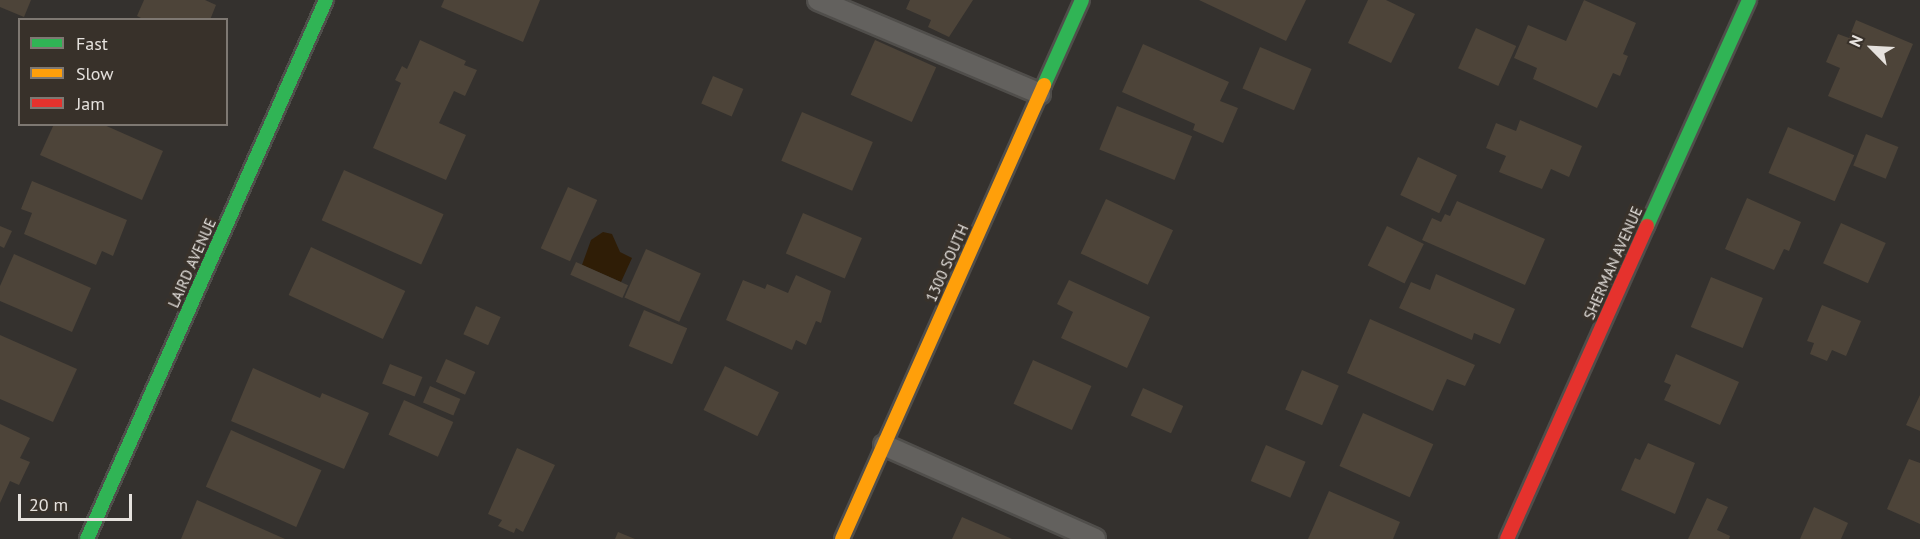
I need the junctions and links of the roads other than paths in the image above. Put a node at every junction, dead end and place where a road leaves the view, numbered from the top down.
1 (326, 0) edge
2 (818, 0) edge
3 (1082, 0) edge
4 (1749, 0) edge
5 (1041, 93) junction
6 (884, 445) junction
7 (87, 539) edge
8 (842, 539) edge
9 (1095, 539) edge
10 (1507, 539) edge

1 - 7 street, LAIRD AVENUE
2 - 5 lane
3 - 5 street, 1300 SOUTH
4 - 10 street, SHERMAN AVENUE
5 - 6 street, 1300 SOUTH
6 - 8 street, 1300 SOUTH
6 - 9 lane

